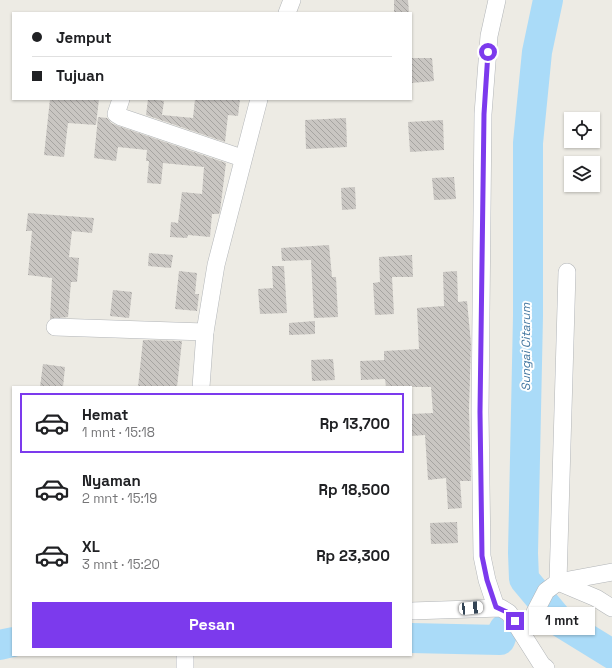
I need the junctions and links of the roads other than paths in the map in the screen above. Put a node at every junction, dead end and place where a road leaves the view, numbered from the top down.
1 (292, 0) edge
2 (497, 0) edge
3 (287, 12) edge
4 (121, 100) edge
5 (259, 100) edge
6 (242, 158) junction
7 (567, 272) dead end
8 (55, 327) dead end
9 (205, 332) junction
10 (201, 386) edge
11 (612, 572) edge
12 (552, 587) junction
13 (496, 607) junction
14 (612, 608) edge
15 (412, 611) edge
16 (521, 630) junction
17 (546, 668) edge

1 - 3 street
2 - 13 street
4 - 6 street
5 - 6 street
6 - 9 street
7 - 12 street
8 - 9 street
9 - 10 street
11 - 12 street
12 - 14 street
12 - 16 street
13 - 15 street
13 - 16 street
16 - 17 street

